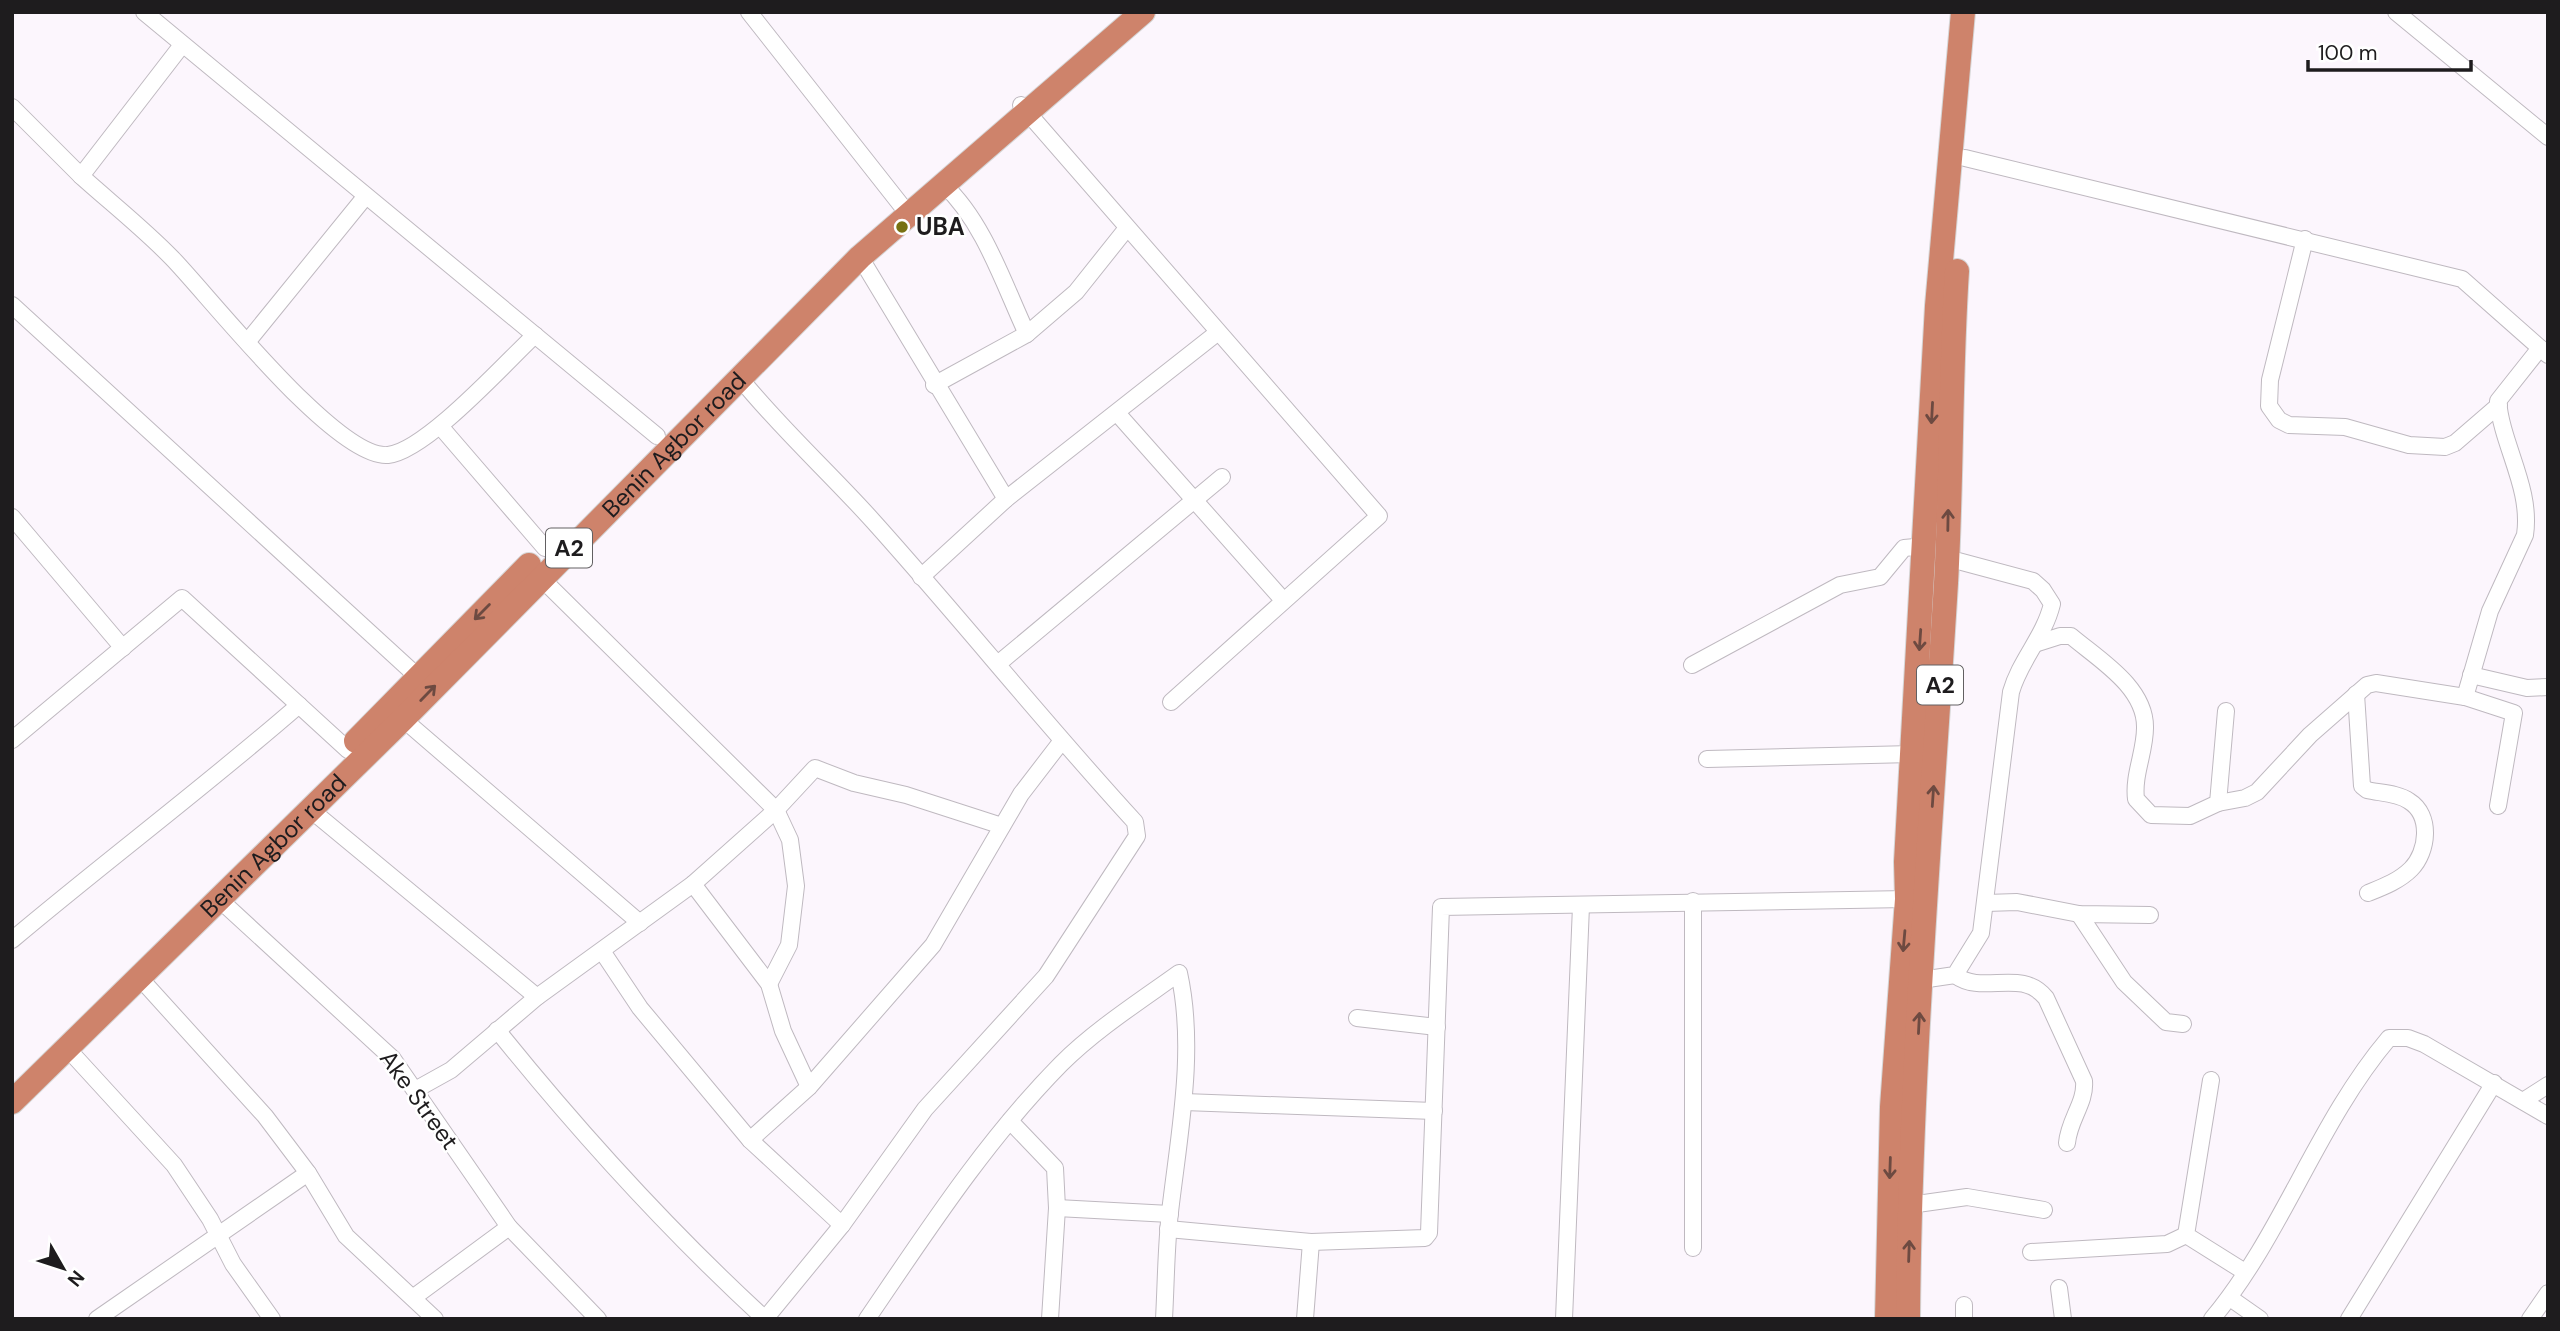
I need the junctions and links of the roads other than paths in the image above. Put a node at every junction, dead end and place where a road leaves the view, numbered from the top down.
1 (144, 12) edge
2 (749, 12) edge
3 (1120, 12) edge
4 (1143, 12) edge
5 (1962, 12) edge
6 (1976, 12) edge
7 (2396, 12) edge
8 (182, 45) junction
9 (1964, 51) junction
10 (12, 107) edge
11 (1024, 108) junction
12 (2548, 137) edge
13 (1965, 158) junction
14 (81, 176) junction
15 (944, 185) junction
16 (366, 197) junction
17 (901, 205) junction
18 (1127, 228) junction
19 (2305, 239) junction
20 (860, 257) junction
21 (12, 305) edge
22 (1217, 333) junction
23 (1027, 334) junction
24 (535, 335) junction
25 (248, 341) junction
26 (2544, 352) edge
27 (738, 377) junction
28 (934, 384) junction
29 (2498, 405) junction
30 (1117, 413) junction
31 (440, 426) junction
32 (657, 436) junction
33 (1222, 477) dead end
34 (1006, 499) junction
35 (1197, 501) junction
36 (12, 517) edge
37 (545, 548) junction
38 (1937, 552) junction
39 (540, 577) junction
40 (921, 577) junction
41 (1283, 600) junction
42 (2038, 643) junction
43 (123, 648) junction
44 (999, 663) junction
45 (1692, 665) dead end
46 (2471, 675) junction
47 (418, 677) junction
48 (2548, 687) edge
49 (2356, 694) junction
50 (2465, 697) junction
51 (1171, 702) dead end
52 (299, 705) junction
53 (2225, 711) dead end
54 (12, 718) edge
55 (403, 719) junction
56 (18, 736) edge
57 (1061, 742) junction
58 (348, 750) junction
59 (1912, 754) junction
60 (1707, 759) dead end
61 (2218, 803) junction
62 (2498, 806) dead end
63 (311, 810) junction
64 (776, 810) junction
65 (1002, 826) junction
66 (693, 884) junction
67 (2368, 893) dead end
68 (1907, 899) junction
69 (220, 900) junction
70 (1693, 901) junction
71 (1986, 903) junction
72 (1581, 906) junction
73 (2079, 915) junction
74 (2150, 915) dead end
75 (639, 923) junction
76 (12, 940) edge
77 (602, 951) junction
78 (1955, 975) junction
79 (139, 977) junction
80 (1921, 980) junction
81 (769, 984) junction
82 (537, 997) junction
83 (1357, 1018) dead end
84 (2182, 1024) dead end
85 (1437, 1027) junction
86 (497, 1030) junction
87 (66, 1047) junction
88 (12, 1080) edge
89 (2211, 1080) dead end
90 (2494, 1083) junction
91 (2548, 1086) edge
92 (809, 1087) junction
93 (415, 1090) junction
94 (2524, 1101) junction
95 (12, 1102) edge
96 (1184, 1102) junction
97 (1434, 1111) junction
98 (2548, 1116) edge
99 (1010, 1121) junction
100 (750, 1140) junction
101 (2067, 1143) dead end
102 (308, 1173) junction
103 (1910, 1205) junction
104 (1057, 1208) junction
105 (2044, 1210) dead end
106 (1169, 1222) junction
107 (842, 1225) junction
108 (509, 1227) junction
109 (216, 1235) junction
110 (2186, 1235) junction
111 (1311, 1242) junction
112 (1693, 1248) dead end
113 (2031, 1252) dead end
114 (2245, 1272) junction
115 (2059, 1288) dead end
116 (2548, 1293) edge
117 (414, 1297) junction
118 (2230, 1298) junction
119 (97, 1319) edge
120 (272, 1319) edge
121 (435, 1319) edge
122 (598, 1319) edge
123 (765, 1319) edge
124 (867, 1319) edge
125 (1050, 1319) edge
126 (1164, 1319) edge
127 (1305, 1319) edge
128 (1564, 1319) edge
129 (1887, 1319) edge
130 (1908, 1319) edge
131 (2063, 1319) edge
132 (2212, 1319) edge
133 (2260, 1319) edge
134 (2349, 1319) edge
135 (2530, 1319) edge

1 - 8 street
2 - 17 street
3 - 11 highway, Benin Agbor road / A2
4 - 11 highway, Benin Agbor road / A2
5 - 9 highway, A2
6 - 9 highway, A2
7 - 12 street
8 - 14 street
8 - 16 street
9 - 13 highway, A2
9 -> 38 highway, A2
10 - 14 street
11 - 15 highway, Benin Agbor road / A2
11 - 17 highway, Benin Agbor road / A2
11 - 18 street
13 - 19 street
38 -> 13 highway, A2
14 - 25 street
15 - 20 highway, Benin Agbor road / A2
15 - 23 street
16 - 24 street
16 - 25 street
17 - 32 highway, Benin Agbor road / A2
18 - 22 street
18 - 23 street
19 - 26 street
19 - 29 street
20 - 27 highway, Benin Agbor road / A2
20 - 28 street
21 - 47 street
22 - 30 street
22 - 41 street
23 - 28 street
24 - 31 street
24 - 32 street
25 - 31 street
26 - 29 street
27 - 39 highway, Benin Agbor road / A2
27 - 40 street
28 - 34 street
29 - 46 street
30 - 34 street
30 - 35 street
31 - 37 street
32 - 37 highway, Benin Agbor road / A2
33 - 35 street
34 - 40 street
35 - 41 street
35 - 44 street
36 - 43 street
37 -> 47 highway, Benin Agbor road / A2
38 - 42 street
38 - 45 street
38 -> 59 highway, A2
80 -> 38 highway, A2
55 -> 39 highway, Benin Agbor road / A2
39 - 64 street
40 - 44 street
41 - 51 street
42 - 61 street
42 - 71 street
43 - 52 street
43 - 56 street
44 - 57 street
46 - 48 street
46 - 50 street
47 - 58 highway, Benin Agbor road / A2
49 - 50 street
49 - 61 street
49 - 67 street
50 - 62 street
52 - 58 street
52 - 76 street
53 - 61 street
54 - 56 street
55 - 63 highway, Benin Agbor road / A2
55 - 75 street
57 - 65 street
57 - 107 street
58 - 88 highway, Benin Agbor road / A2
59 - 60 street
59 - 68 highway, A2
63 - 69 highway, Benin Agbor road / A2
63 - 82 street
64 - 65 street
64 - 66 street
64 - 81 street
65 - 92 street
66 - 75 street
66 - 81 street
68 - 70 street
68 -> 129 highway, A2
69 - 79 highway, Benin Agbor road / A2
69 - 93 street, Ake Street
70 - 72 street
70 - 112 street
71 - 73 street
71 - 78 street
72 - 85 street
72 - 128 street
73 - 74 street
73 - 84 street
75 - 77 street
77 - 82 street
77 - 100 street
78 - 80 street
78 - 101 street
79 - 87 highway, Benin Agbor road / A2
79 - 102 street
103 -> 80 highway, A2
81 - 92 street
82 - 86 street
83 - 85 street
85 - 97 street
86 - 93 street
86 - 123 street
87 - 95 highway, Benin Agbor road / A2
87 - 109 street
89 - 110 street
90 - 94 street
90 - 114 street
90 - 134 street
91 - 94 street
92 - 100 street
93 - 108 street, Ake Street
94 - 98 street
96 - 97 street
96 - 99 street
96 - 106 street
97 - 111 street
99 - 104 street
99 - 124 street
100 - 107 street
102 - 109 street
102 - 117 street
103 - 105 street
130 -> 103 highway, A2
104 - 106 street
104 - 125 street
106 - 111 street
106 - 126 street
107 - 123 street
108 - 117 street
108 - 122 street, Ake Street
109 - 119 street
109 - 120 street
110 - 113 street
110 - 114 street
111 - 127 street
114 - 118 street
115 - 131 street
116 - 135 street
117 - 121 street
118 - 132 street
118 - 133 street

